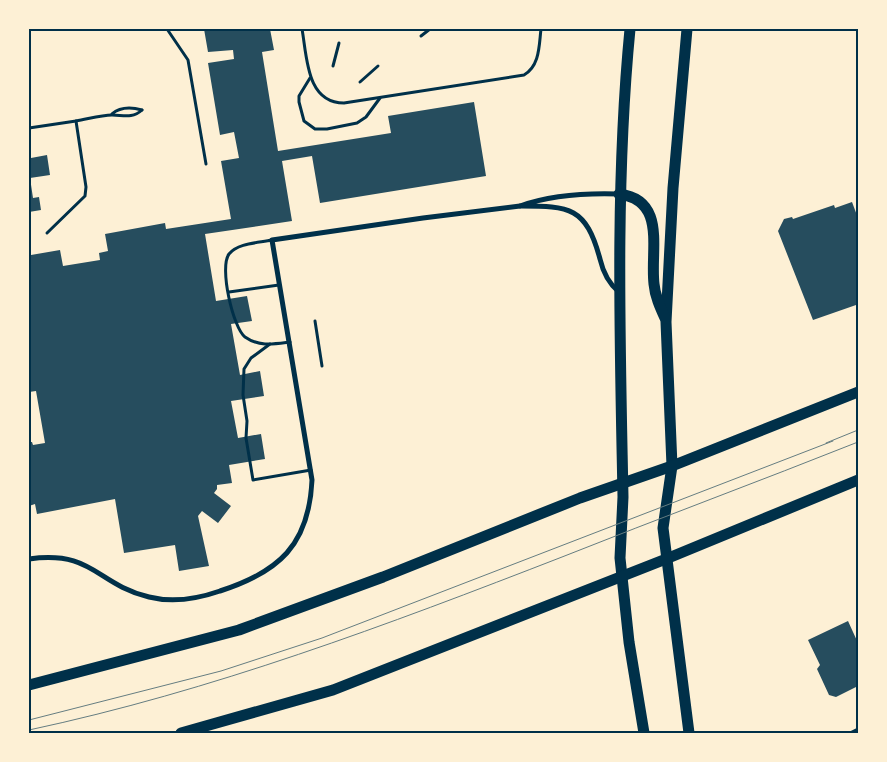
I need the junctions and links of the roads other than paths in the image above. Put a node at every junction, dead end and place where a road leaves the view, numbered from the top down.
1 (167, 29) edge
2 (302, 29) edge
3 (541, 29) edge
4 (630, 29) edge
5 (687, 29) edge
6 (310, 78) junction
7 (380, 98) junction
8 (112, 115) junction
9 (76, 121) junction
10 (29, 128) edge
11 (206, 164) dead end
12 (619, 194) junction
13 (520, 206) junction
14 (47, 233) dead end
15 (272, 240) junction
16 (279, 284) junction
17 (229, 292) junction
18 (621, 293) junction
19 (666, 322) junction
20 (290, 342) junction
21 (270, 344) junction
22 (858, 392) edge
23 (672, 466) junction
24 (312, 470) junction
25 (858, 480) edge
26 (623, 482) junction
27 (29, 559) edge
28 (666, 559) junction
29 (621, 576) junction
30 (29, 685) edge
31 (858, 729) edge
32 (181, 733) edge
33 (644, 733) edge
34 (689, 733) edge
35 (850, 733) edge

1 - 11 lane
2 - 6 lane
3 - 7 lane
4 - 12 main road
5 - 19 main road
6 - 7 lane
6 - 7 lane
8 - 8 lane
8 - 9 lane
9 - 10 lane
9 - 14 lane
12 - 13 street
12 - 18 main road
12 - 19 main road
13 - 15 street
13 - 18 street
15 - 16 street
15 - 17 lane
16 - 17 lane
16 - 20 street
17 - 21 lane
18 - 26 main road
19 - 23 main road
20 - 21 lane
20 - 24 street
21 - 24 lane
22 - 23 main road
23 - 26 main road
23 - 28 main road
24 - 27 street
25 - 28 main road
26 - 29 main road
26 - 30 main road
28 - 29 main road
28 - 34 main road
29 - 32 main road
29 - 33 main road
31 - 35 lane

